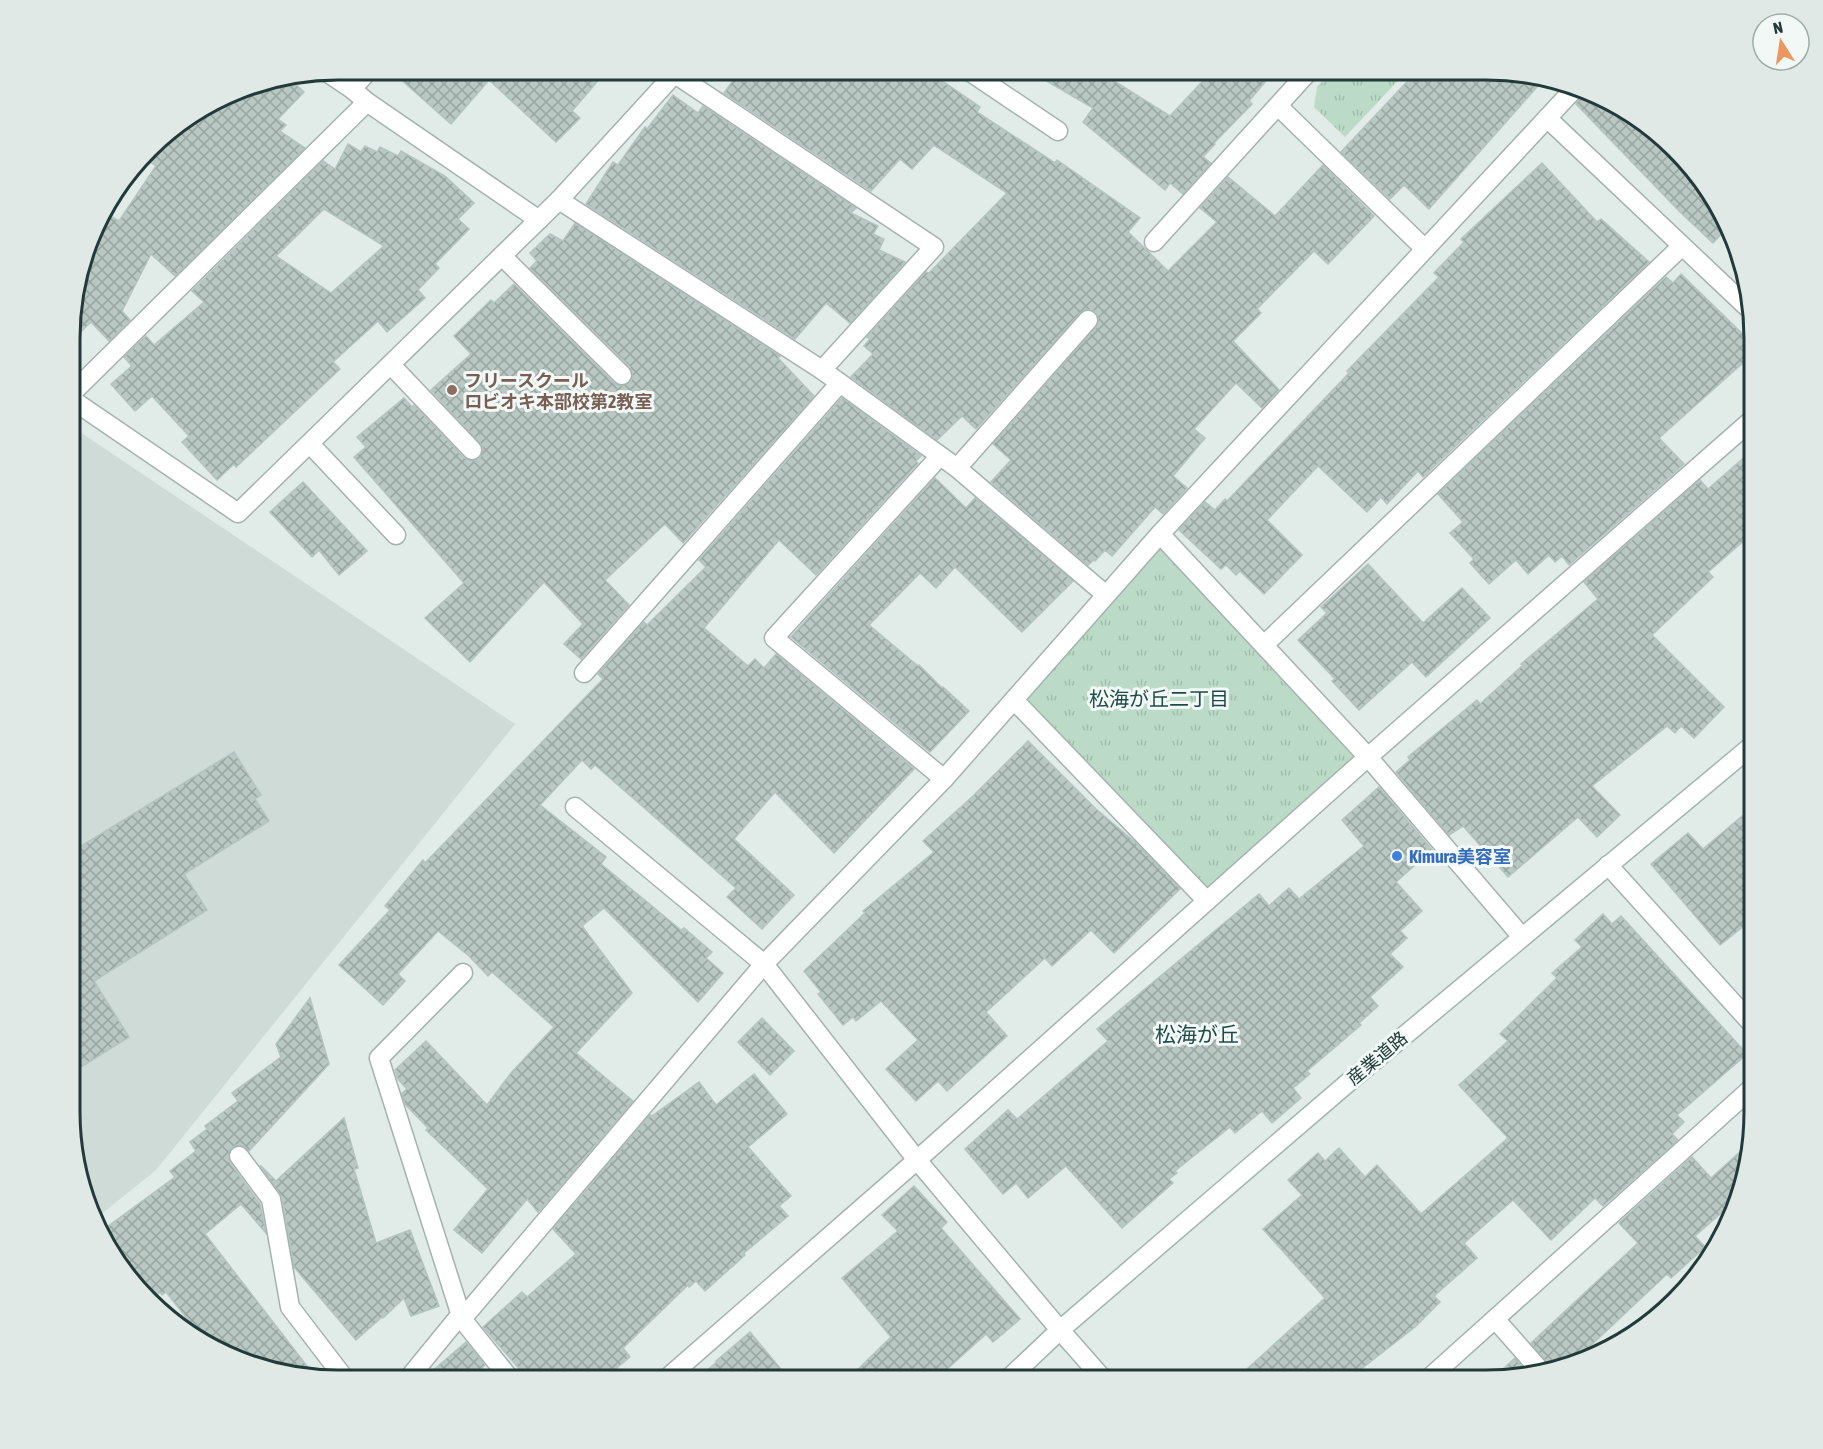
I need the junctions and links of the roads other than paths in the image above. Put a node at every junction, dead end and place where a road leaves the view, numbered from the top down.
1 (339, 80) edge
2 (360, 80) edge
3 (670, 80) edge
4 (689, 80) edge
5 (982, 80) edge
6 (1301, 80) edge
7 (352, 89) junction
8 (1570, 94) edge
9 (367, 102) junction
10 (1278, 106) junction
11 (1547, 118) junction
12 (1058, 131) dead end
13 (559, 200) junction
14 (539, 220) junction
15 (1154, 242) dead end
16 (1682, 246) junction
17 (1425, 249) junction
18 (502, 256) junction
19 (1741, 301) edge
20 (1088, 320) dead end
21 (391, 365) junction
22 (822, 370) junction
23 (622, 375) dead end
24 (840, 383) junction
25 (80, 385) edge
26 (80, 405) edge
27 (1744, 427) edge
28 (310, 444) junction
29 (472, 450) dead end
30 (940, 456) junction
31 (957, 468) junction
32 (1160, 534) junction
33 (396, 535) dead end
34 (1106, 595) junction
35 (1265, 644) junction
36 (584, 673) dead end
37 (1014, 700) junction
38 (1744, 752) edge
39 (1368, 757) junction
40 (944, 779) junction
41 (575, 807) dead end
42 (1608, 865) junction
43 (1207, 901) junction
44 (1522, 937) junction
45 (764, 964) junction
46 (463, 973) dead end
47 (1744, 1014) edge
48 (1744, 1096) edge
49 (239, 1156) dead end
50 (917, 1160) junction
51 (462, 1319) junction
52 (1495, 1319) junction
53 (1060, 1330) junction
54 (1536, 1365) edge
55 (338, 1370) edge
56 (416, 1370) edge
57 (503, 1370) edge
58 (676, 1370) edge
59 (1018, 1370) edge
60 (1095, 1370) edge
61 (1438, 1370) edge

1 - 7 street
2 - 7 street
3 - 13 street
4 - 22 street
5 - 12 street
6 - 10 street
7 - 9 street
8 - 11 street
9 - 14 street
9 - 25 street
10 - 15 street
10 - 17 street
11 - 16 street
11 - 17 street
13 - 14 street
13 - 22 street
14 - 18 street
16 - 19 street
16 - 35 street
17 - 32 street
18 - 21 street
18 - 23 street
20 - 31 street
21 - 28 street
21 - 29 street
22 - 24 street
24 - 30 street
24 - 36 street
26 - 28 street
27 - 39 street
28 - 33 street
30 - 31 street
30 - 40 street
31 - 34 street
32 - 34 street
32 - 35 street
34 - 37 street
35 - 39 street
37 - 40 street
37 - 43 street
38 - 42 street, 産業道路
39 - 43 street
39 - 44 street
40 - 45 street
41 - 45 street
42 - 44 street, 産業道路
42 - 47 street
43 - 50 street
44 - 53 street, 産業道路
45 - 50 street
45 - 51 street
46 - 51 street
48 - 52 street
49 - 55 street
50 - 53 street
50 - 58 street
51 - 56 street
51 - 57 street
52 - 54 street
52 - 61 street
53 - 59 street, 産業道路
53 - 60 street

